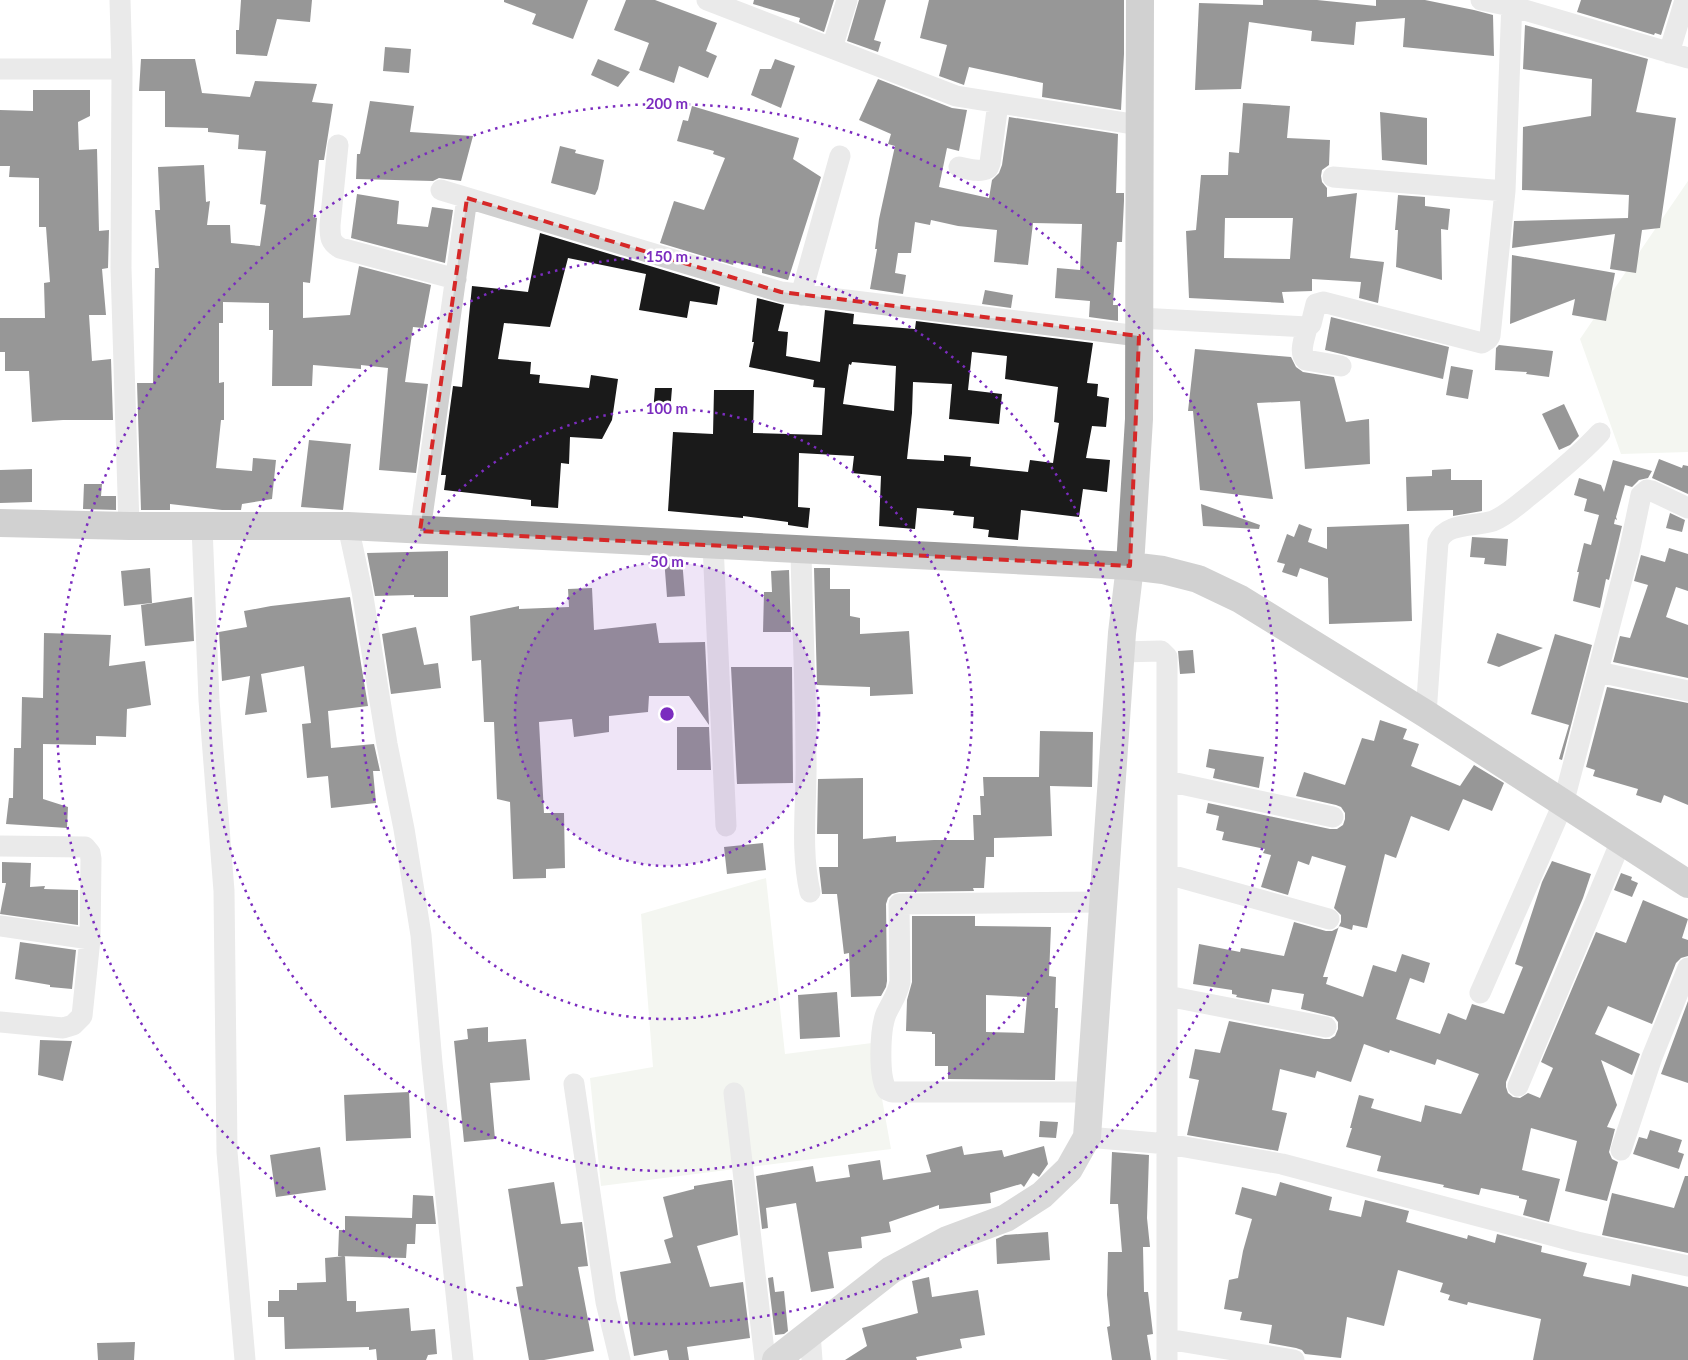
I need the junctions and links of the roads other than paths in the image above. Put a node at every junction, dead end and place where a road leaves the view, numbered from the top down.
1 (120, 0) edge
2 (707, 0) edge
3 (847, 0) edge
4 (1140, 0) edge
5 (1481, 0) edge
6 (1685, 0) edge
7 (1511, 3) edge
8 (754, 9) edge
9 (832, 48) junction
10 (1679, 56) edge
11 (0, 69) edge
12 (122, 69) junction
13 (998, 103) junction
14 (1139, 125) junction
15 (338, 145) dead end
16 (840, 156) dead end
17 (959, 167) dead end
18 (1333, 177) dead end
19 (441, 190) dead end
20 (1505, 191) junction
21 (467, 198) junction
22 (456, 279) junction
23 (801, 295) junction
24 (1139, 327) junction
25 (1307, 327) junction
26 (1341, 366) dead end
27 (1600, 433) dead end
28 (1688, 508) edge
29 (0, 523) edge
30 (129, 526) junction
31 (348, 526) junction
32 (202, 527) junction
33 (420, 531) junction
34 (713, 545) junction
35 (801, 549) junction
36 (1130, 566) junction
37 (1121, 643) junction
38 (1598, 672) junction
39 (1688, 691) edge
40 (1426, 714) junction
41 (1167, 781) junction
42 (1563, 804) junction
43 (1333, 817) dead end
44 (726, 826) dead end
45 (1621, 841) junction
46 (0, 846) edge
47 (1167, 874) junction
48 (1688, 884) edge
49 (810, 892) dead end
50 (1102, 902) junction
51 (1329, 919) dead end
52 (0, 926) edge
53 (90, 939) junction
54 (1688, 968) edge
55 (1480, 993) dead end
56 (1167, 996) junction
57 (0, 1022) edge
58 (1326, 1027) dead end
59 (574, 1084) dead end
60 (1518, 1086) dead end
61 (1090, 1092) junction
62 (734, 1093) dead end
63 (1087, 1137) junction
64 (1168, 1144) junction
65 (1620, 1150) dead end
66 (1688, 1266) edge
67 (810, 1333) junction
68 (1167, 1350) edge
69 (244, 1360) edge
70 (463, 1360) edge
71 (620, 1360) edge
72 (766, 1360) edge
73 (776, 1360) edge
74 (812, 1360) edge
75 (1294, 1360) edge

1 - 12 street
2 - 8 street
3 - 9 street
4 - 14 highway
5 - 7 street
6 - 10 street
7 - 10 street
7 - 20 street
8 - 9 street
9 - 13 street
11 - 12 street
12 - 30 street
13 - 14 street
13 - 17 street
14 - 24 highway
15 - 22 street
16 - 23 street
18 - 20 street
19 - 21 street
20 - 25 street
21 - 22 street
21 - 23 street
22 - 33 street
23 - 24 street
24 - 25 street
24 - 36 highway
25 - 26 street
27 - 40 street
28 - 38 street
29 - 30 highway
30 - 32 highway
31 - 32 highway
31 - 33 highway
31 - 70 street
32 - 69 street
33 - 34 highway
34 - 35 highway
34 - 44 street
35 - 36 highway
35 - 49 street
36 - 37 main road
36 - 40 highway
37 - 41 street
37 - 50 main road
38 - 39 street
38 - 42 street
40 - 42 highway
41 - 43 street
41 - 47 street
42 - 45 highway
42 - 55 street
45 - 48 highway
45 - 60 street
46 - 53 street
47 - 51 street
47 - 56 street
50 - 61 main road
50 - 61 street
52 - 53 street
53 - 57 street
54 - 65 street
56 - 58 street
56 - 64 street
59 - 71 street
61 - 63 main road
62 - 72 street
63 - 64 street
63 - 67 main road
64 - 66 street
64 - 68 street
67 - 73 main road
67 - 74 street
68 - 75 street

